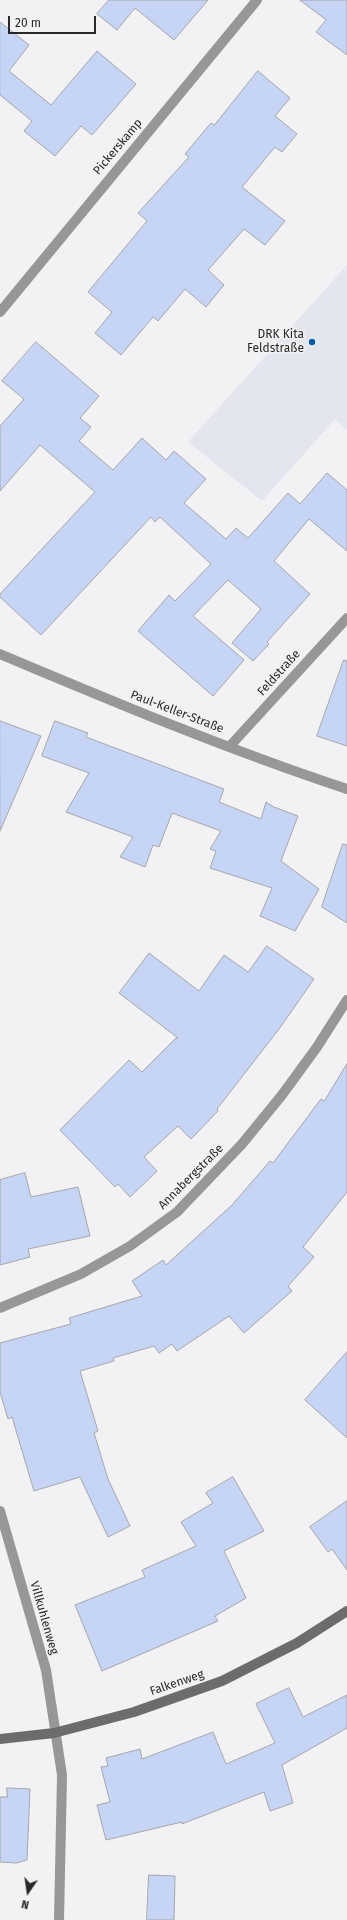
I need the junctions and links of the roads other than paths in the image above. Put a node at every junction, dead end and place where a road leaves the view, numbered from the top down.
1 (257, 0) edge
2 (0, 312) edge
3 (347, 618) edge
4 (0, 654) edge
5 (230, 746) junction
6 (347, 789) edge
7 (347, 1000) edge
8 (0, 1308) edge
9 (0, 1511) edge
10 (347, 1611) edge
11 (54, 1733) junction
12 (0, 1739) edge
13 (59, 1920) edge

1 - 2 street, Pickerskamp
3 - 5 street, Feldstraße
4 - 5 street, Paul-Keller-Straße
5 - 6 street, Paul-Keller-Straße
7 - 8 street, Annabergstraße
9 - 11 street, Villkuhlenweg
10 - 11 main road, Falkenweg
11 - 12 main road, Falkenweg
11 - 13 street, Villkuhlenweg

